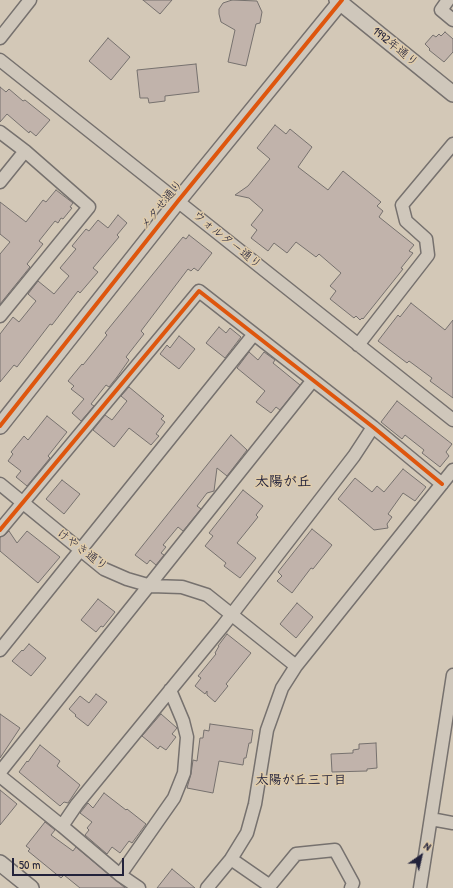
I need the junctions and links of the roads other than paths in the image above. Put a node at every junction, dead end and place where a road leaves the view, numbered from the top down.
1 (30, 0) edge
2 (448, 0) edge
3 (340, 1) edge
4 (453, 20) edge
5 (0, 38) edge
6 (0, 60) edge
7 (453, 94) edge
8 (0, 132) edge
9 (453, 144) edge
10 (25, 151) junction
11 (0, 182) edge
12 (178, 201) junction
13 (0, 316) edge
14 (254, 334) junction
15 (358, 345) junction
16 (313, 380) junction
17 (453, 420) edge
18 (0, 426) edge
19 (374, 427) junction
20 (453, 470) edge
21 (0, 484) edge
22 (442, 484) junction
23 (23, 502) junction
24 (0, 530) edge
25 (80, 551) junction
26 (149, 585) junction
27 (231, 615) junction
28 (0, 650) edge
29 (296, 666) junction
30 (453, 675) edge
31 (170, 690) junction
32 (0, 772) edge
33 (0, 776) edge
34 (431, 819) junction
35 (453, 823) edge
36 (62, 826) junction
37 (231, 859) junction
38 (0, 863) edge
39 (120, 875) junction
40 (269, 887) edge
41 (31, 888) edge
42 (138, 888) edge
43 (207, 888) edge
44 (351, 888) edge
45 (420, 888) edge

1 - 5 street
2 - 4 street
3 - 7 street, 1992年通り
3 - 12 street, メタせ通り
6 - 12 street, ウォルター通り
8 - 10 street
9 - 15 street
10 - 11 street
10 - 13 street
12 - 15 street, ウォルター通り
12 - 18 street, メタせ通り
14 - 16 street
14 - 23 street
14 - 25 street
15 - 17 street, ウォルター通り
16 - 19 street
16 - 26 street
19 - 22 street
19 - 27 street
20 - 22 street
21 - 23 street, けやき通り
22 - 29 street
23 - 24 street
23 - 25 street, けやき通り
25 - 26 street, けやき通り
25 - 28 street
26 - 27 street, けやき通り
26 - 32 street
27 - 29 street, けやき通り
27 - 31 street
29 - 37 street
30 - 34 street
31 - 36 street
31 - 39 street
33 - 36 street
34 - 35 street
34 - 45 street
36 - 39 street
37 - 40 street
37 - 43 street
38 - 41 street
39 - 42 street
40 - 44 street

